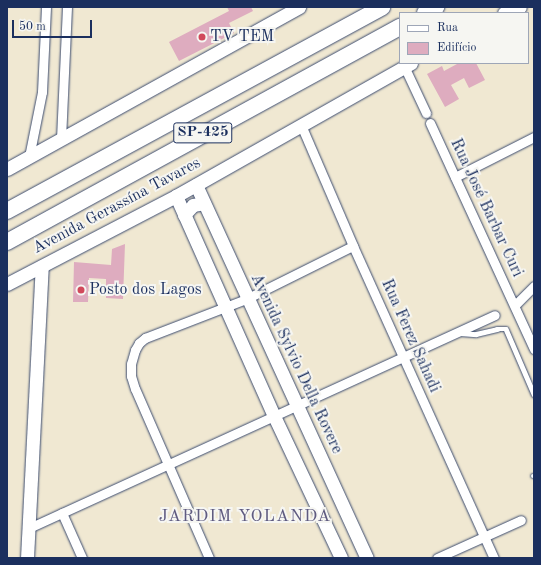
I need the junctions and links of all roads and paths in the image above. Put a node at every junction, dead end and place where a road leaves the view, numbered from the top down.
1 (46, 7) edge
2 (67, 7) edge
3 (299, 7) edge
4 (382, 7) edge
5 (436, 7) edge
6 (520, 7) edge
7 (427, 12) edge
8 (507, 12) edge
9 (399, 28) edge
10 (408, 65) edge
11 (426, 113) dead end
12 (430, 123) dead end
13 (301, 125) junction
14 (534, 137) edge
15 (61, 139) junction
16 (29, 157) junction
17 (7, 169) edge
18 (455, 177) junction
19 (196, 185) junction
20 (176, 196) junction
21 (204, 203) junction
22 (7, 211) edge
23 (184, 215) junction
24 (7, 242) edge
25 (353, 246) junction
26 (42, 266) junction
27 (7, 284) edge
28 (534, 286) edge
29 (246, 299) junction
30 (515, 305) junction
31 (226, 308) junction
32 (495, 315) dead end
33 (455, 333) junction
34 (534, 349) edge
35 (403, 357) junction
36 (534, 394) edge
37 (296, 406) junction
38 (274, 416) junction
39 (167, 465) junction
40 (62, 513) junction
41 (522, 520) dead end
42 (29, 528) junction
43 (484, 537) junction
44 (27, 558) edge
45 (82, 558) edge
46 (209, 558) edge
47 (341, 558) edge
48 (367, 558) edge
49 (437, 558) edge
50 (494, 558) edge

1 - 16 street
2 - 15 street
3 - 15 main road
4 - 22 highway, SP-425
5 - 7 highway
6 - 8 main road
9 - 24 highway, SP-425
10 - 11 street
10 - 13 main road, Avenida Gerassína Tavares
12 - 18 street, Rua José Barbar Curi
13 - 19 main road, Avenida Gerassína Tavares
13 - 25 street, Rua Ferez Sahadi
14 - 18 street
15 - 16 main road
16 - 17 main road
18 - 30 street, Rua José Barbar Curi
19 - 20 main road, Avenida Gerassína Tavares
19 - 21 main road, Avenida Sylvio Della Rovere
20 - 23 main road
20 - 26 main road, Avenida Gerassína Tavares
21 - 23 main road
21 - 29 main road, Avenida Sylvio Della Rovere
23 - 31 main road
25 - 29 street
25 - 35 street, Rua Ferez Sahadi
26 - 27 main road, Avenida Gerassína Tavares
26 - 42 main road
28 - 30 street
29 - 31 street
29 - 37 main road, Avenida Sylvio Della Rovere
30 - 34 street, Rua José Barbar Curi
31 - 38 main road
31 - 39 street
32 - 33 street
33 - 35 street
33 - 36 lane
35 - 37 street
35 - 43 street, Rua Ferez Sahadi
37 - 38 street
37 - 48 main road, Avenida Sylvio Della Rovere
38 - 39 street
38 - 47 main road
39 - 40 street
39 - 46 street
40 - 42 street
40 - 45 street
41 - 43 street
42 - 44 main road
43 - 49 street
43 - 50 street, Rua Ferez Sahadi

